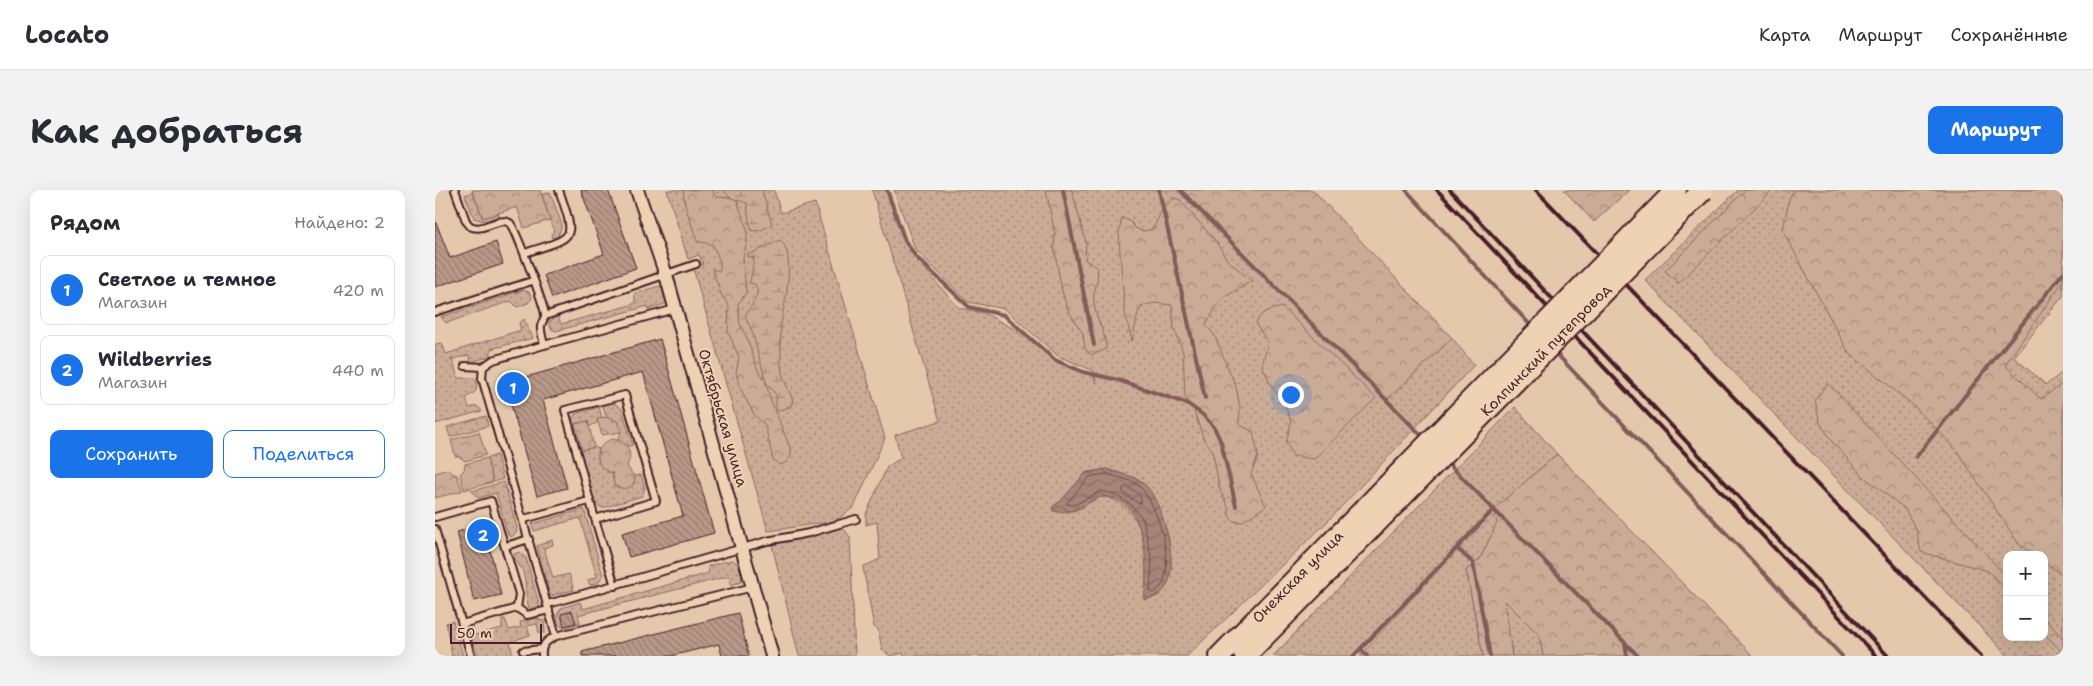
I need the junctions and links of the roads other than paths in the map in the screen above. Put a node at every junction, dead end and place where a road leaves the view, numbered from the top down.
1 (455, 190) edge
2 (559, 190) edge
3 (637, 190) edge
4 (1676, 190) edge
5 (1703, 190) edge
6 (525, 253) junction
7 (696, 264) dead end
8 (666, 275) junction
9 (532, 281) junction
10 (675, 309) junction
11 (435, 312) edge
12 (545, 316) junction
13 (544, 345) junction
14 (465, 366) dead end
15 (483, 367) junction
16 (589, 501) junction
17 (1383, 504) junction
18 (435, 517) edge
19 (595, 519) junction
20 (856, 519) dead end
21 (524, 520) junction
22 (435, 529) edge
23 (529, 539) junction
24 (506, 546) junction
25 (743, 548) junction
26 (615, 586) junction
27 (753, 587) junction
28 (548, 607) junction
29 (517, 608) junction
30 (462, 624) junction
31 (556, 636) junction
32 (523, 651) dead end
33 (541, 653) edge
34 (471, 656) edge
35 (772, 656) edge
36 (1220, 656) edge
37 (1245, 656) edge

1 - 6 lane
2 - 6 lane
3 - 8 street, Октябрьская улица
4 - 17 main road, Колпинский путепровод, bridge
5 - 17 main road, Колпинский путепровод, bridge
6 - 9 lane
7 - 8 lane
8 - 10 street, Октябрьская улица
8 - 12 lane
9 - 11 lane
9 - 12 lane
10 - 13 lane
10 - 25 street, Октябрьская улица
12 - 13 lane
13 - 15 lane
14 - 15 lane
15 - 21 lane
16 - 19 lane
16 - 19 lane
16 - 21 lane
17 - 36 main road, Онежская улица
17 - 37 main road, Онежская улица
18 - 24 lane
19 - 26 lane
20 - 25 lane
21 - 23 lane
22 - 30 lane
23 - 24 lane
23 - 28 lane
24 - 29 lane
25 - 26 lane
25 - 27 street, Октябрьская улица
26 - 28 lane
27 - 31 lane
27 - 35 street, Октябрьская улица
28 - 29 lane
28 - 31 lane
29 - 30 lane
30 - 34 lane
31 - 33 lane
32 - 33 lane

